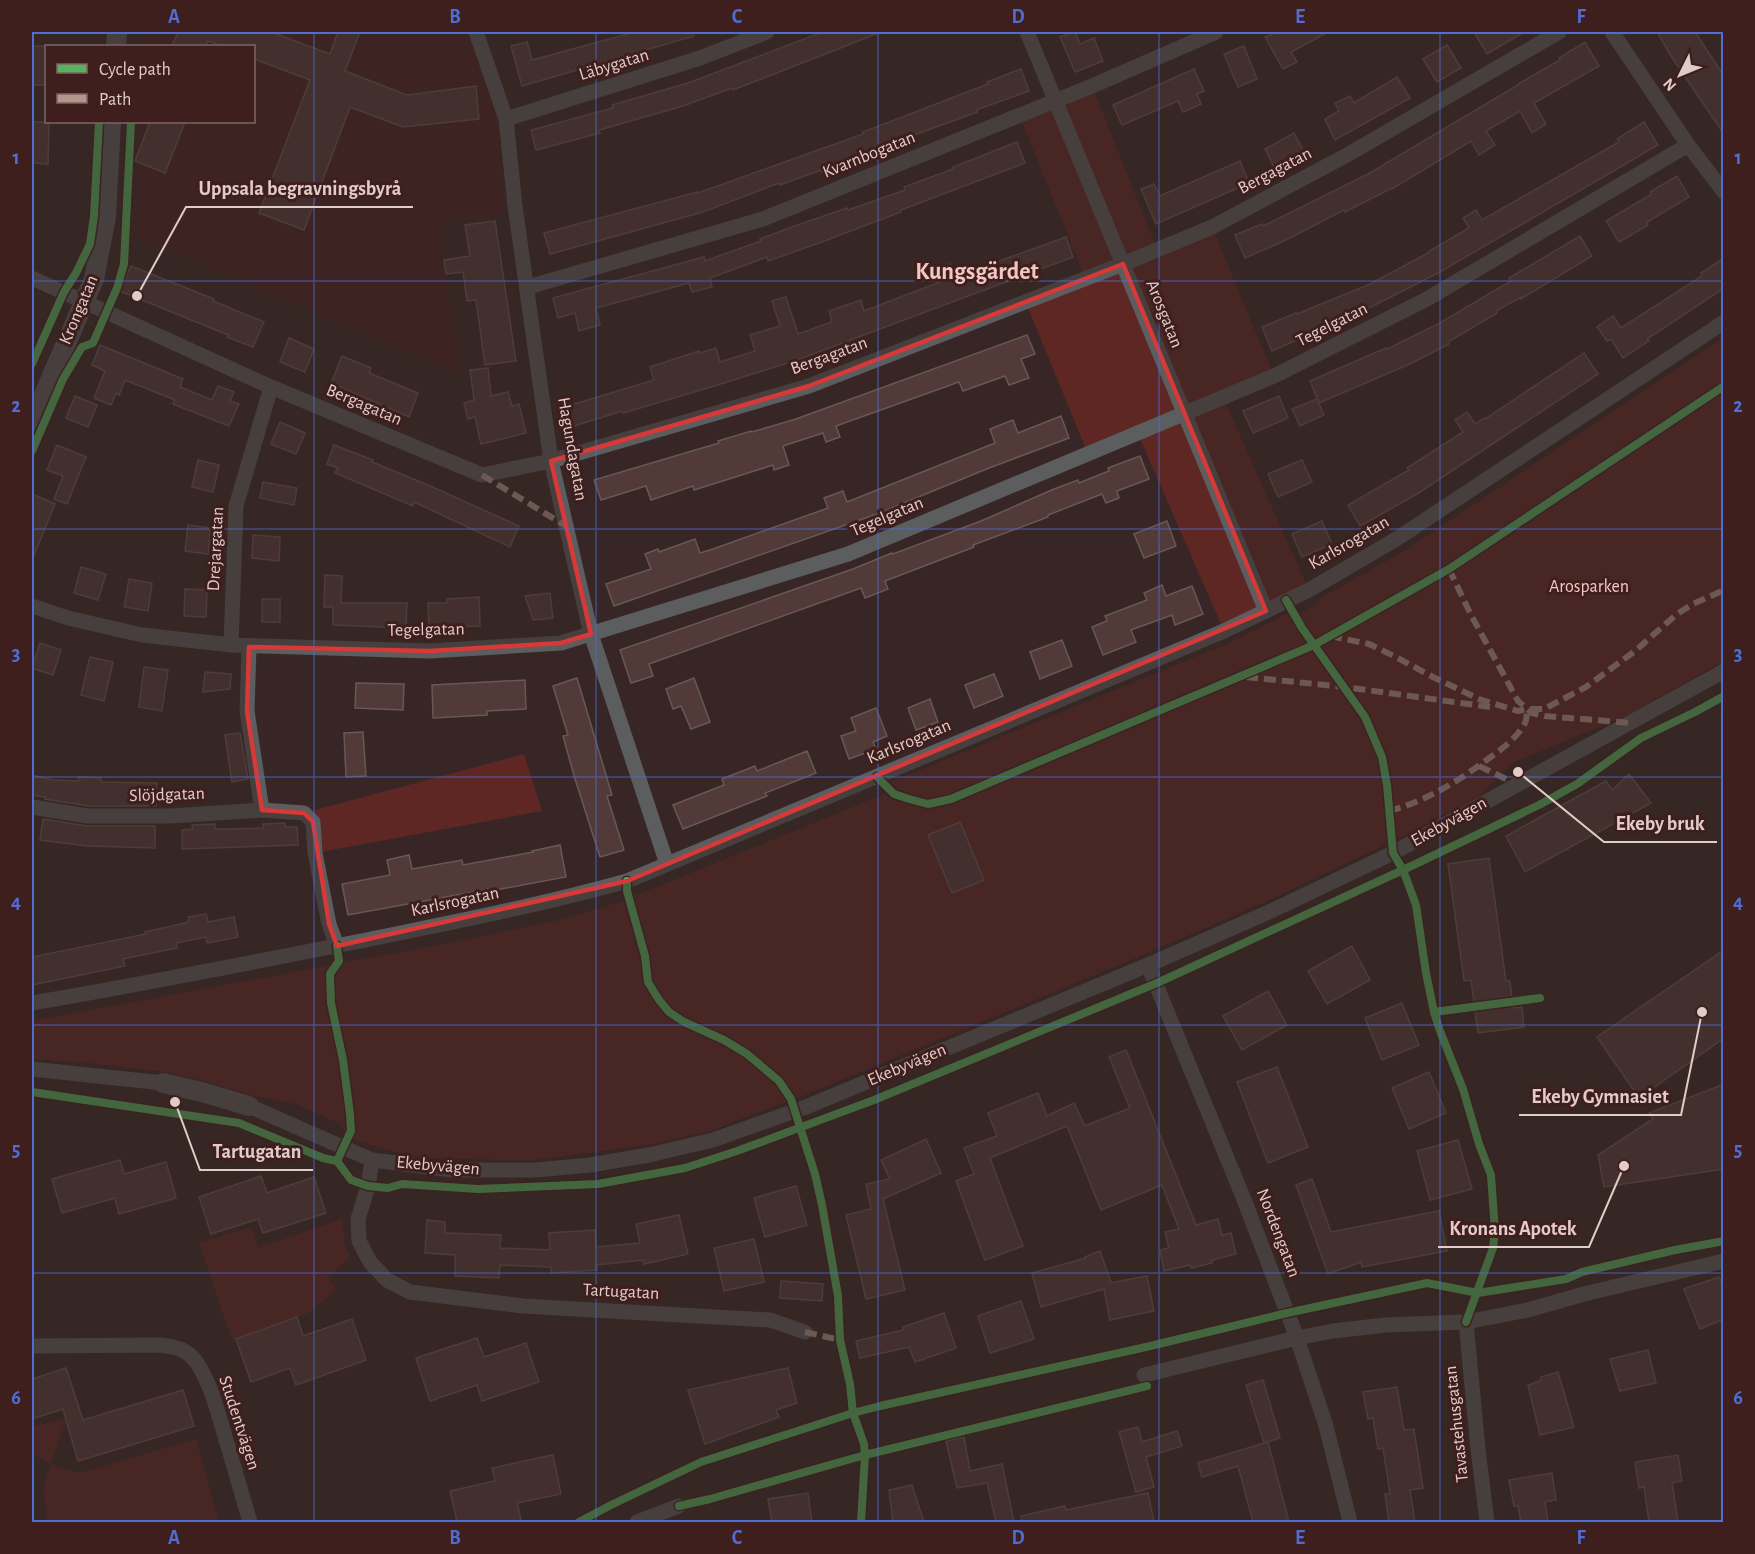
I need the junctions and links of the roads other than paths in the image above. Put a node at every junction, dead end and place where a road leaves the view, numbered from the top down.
1 (476, 32) edge
2 (767, 32) edge
3 (1028, 32) edge
4 (1216, 32) edge
5 (1559, 32) edge
6 (1612, 32) edge
7 (1056, 101) junction
8 (506, 119) junction
9 (111, 123) edge
10 (1688, 145) junction
11 (1724, 192) edge
12 (1123, 264) junction
13 (32, 278) edge
14 (528, 286) junction
15 (84, 301) junction
16 (1724, 322) edge
17 (271, 387) junction
18 (1184, 414) junction
19 (32, 422) edge
20 (551, 460) junction
21 (32, 606) edge
22 (1266, 611) junction
23 (591, 634) junction
24 (231, 645) junction
25 (249, 647) junction
26 (1724, 671) edge
27 (32, 807) edge
28 (262, 810) junction
29 (668, 864) junction
30 (337, 946) junction
31 (1148, 964) junction
32 (32, 1003) edge
33 (32, 1069) edge
34 (163, 1083) joint
35 (249, 1106) joint
36 (372, 1160) junction
37 (1724, 1261) edge
38 (1466, 1322) junction
39 (805, 1332) dead end
40 (1297, 1338) junction
41 (32, 1346) edge
42 (1144, 1375) dead end
43 (679, 1506) dead end
44 (250, 1522) edge
45 (637, 1522) edge
46 (1350, 1522) edge
47 (1487, 1522) edge

1 - 8 street, Hagundagatan
2 - 8 street, Läbygatan
3 - 7 street, Arosgatan
4 - 7 street, Kvarnbogatan
5 - 12 street, Bergagatan
6 - 10 street
7 - 12 street, Arosgatan
7 - 14 street, Kvarnbogatan
8 - 14 street, Hagundagatan
9 - 15 street, Krongatan
10 - 11 street
10 - 18 street, Tegelgatan
12 - 18 street, Arosgatan
12 - 20 street, Bergagatan
13 - 15 street, Bergagatan
14 - 20 street, Hagundagatan
15 - 17 street, Bergagatan
15 - 19 street, Krongatan
16 - 22 street, Karlsrogatan
17 - 20 street, Bergagatan
17 - 24 street, Drejargatan
18 - 22 street, Arosgatan
18 - 23 street, Tegelgatan
20 - 23 street, Hagundagatan
21 - 24 street, Tegelgatan
22 - 29 street, Karlsrogatan
23 - 25 street, Tegelgatan
23 - 29 street, Hagundagatan
24 - 25 street, Tegelgatan
25 - 28 street
26 - 31 street, Ekebyvägen
27 - 28 street, Slöjdgatan
28 - 30 street, Slöjdgatan
29 - 30 street, Karlsrogatan
30 - 32 street, Karlsrogatan
31 - 36 street, Ekebyvägen
31 - 40 street, Nordengatan
33 - 34 street, Ekebyvägen
34 - 35 street, Ekebyvägen
35 - 36 street, Ekebyvägen
36 - 39 street, Tartugatan
37 - 38 street
38 - 40 street
38 - 47 street, Tavastehusgatan
40 - 42 street
40 - 46 street, Nordengatan
41 - 44 street, Studentvägen
43 - 45 street

